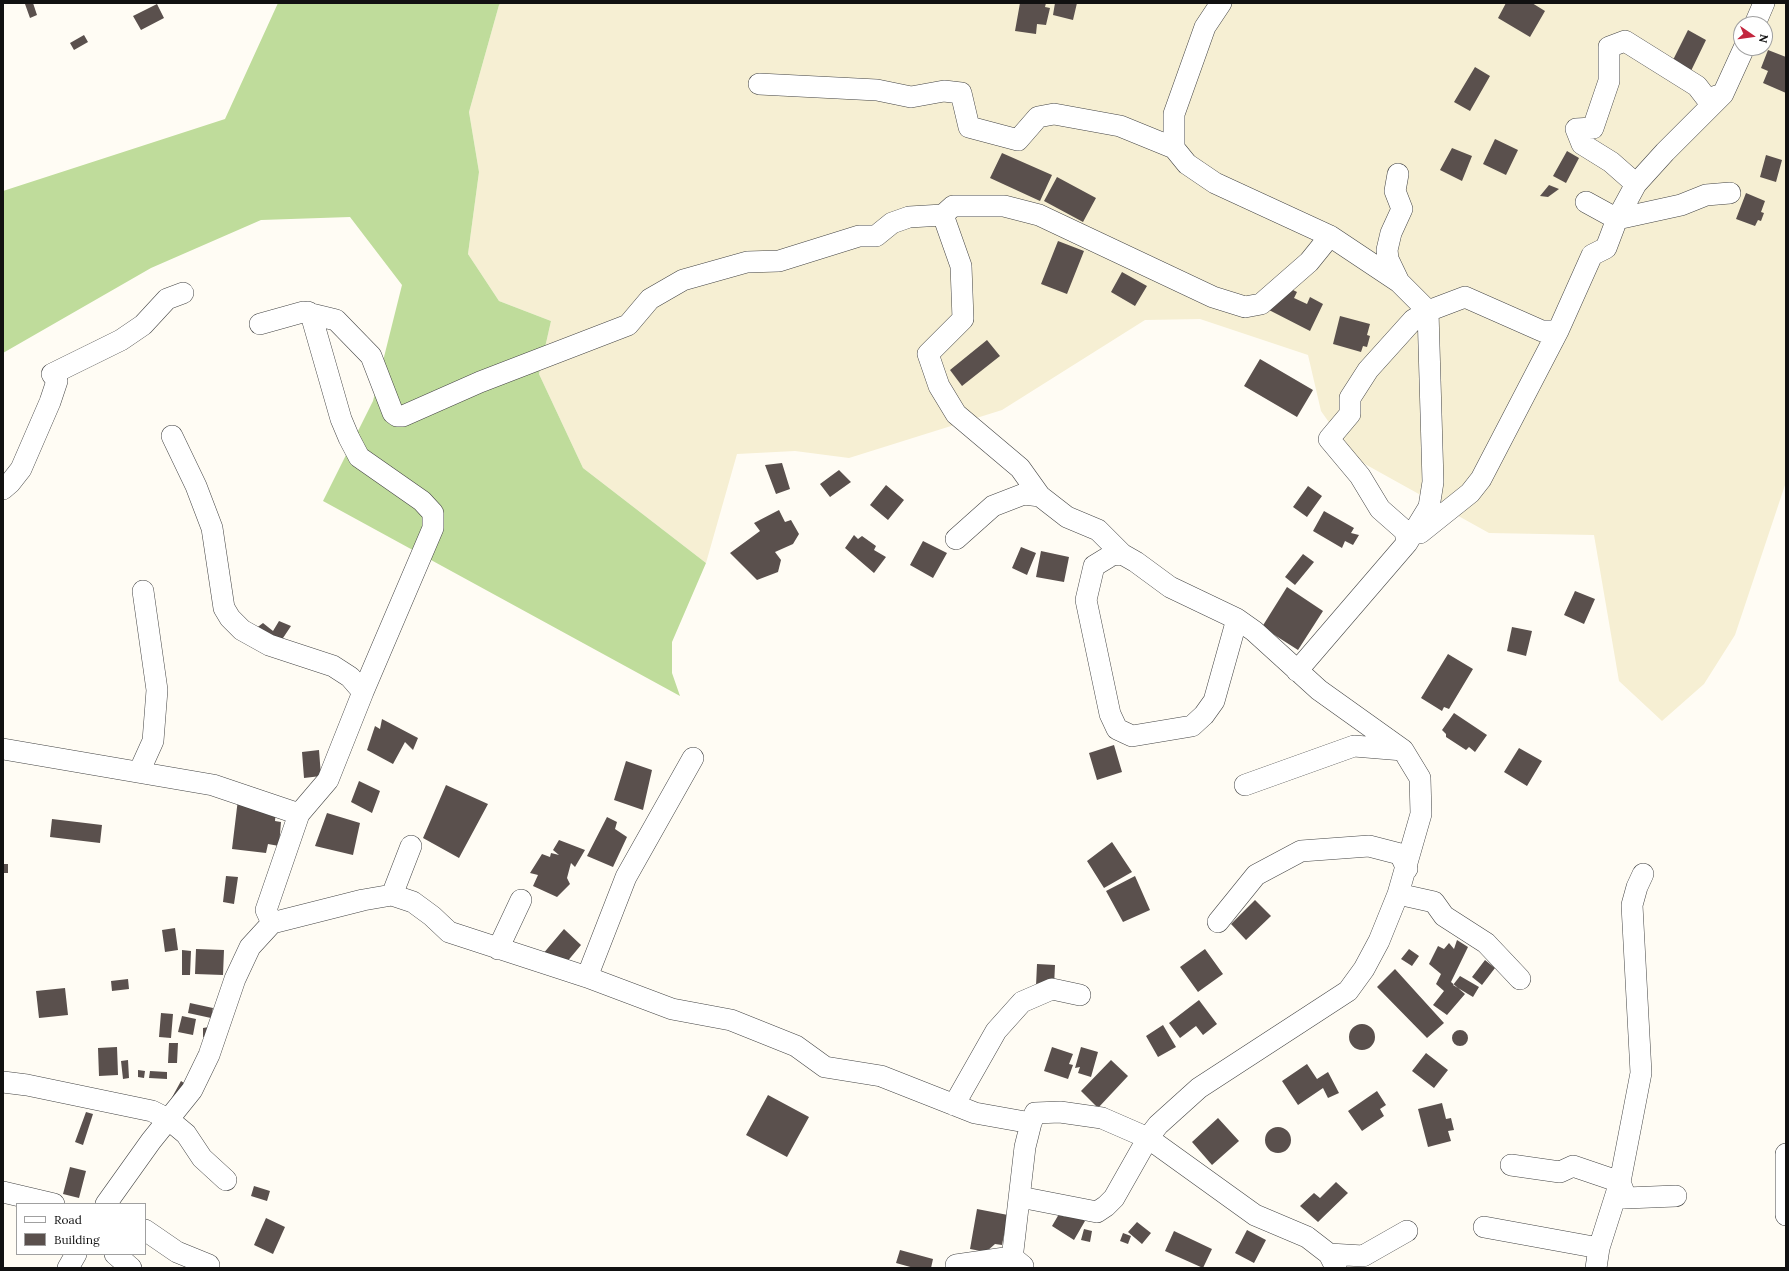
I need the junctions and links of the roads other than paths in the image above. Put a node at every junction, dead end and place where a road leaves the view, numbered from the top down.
1 (1221, 3) edge
2 (1764, 3) edge
3 (1758, 16) edge
4 (1740, 56) edge
5 (759, 84) dead end
6 (1723, 94) junction
7 (1174, 148) junction
8 (1398, 174) dead end
9 (1636, 184) junction
10 (1730, 193) dead end
11 (1586, 202) dead end
12 (943, 215) junction
13 (1617, 219) junction
14 (1330, 236) junction
15 (1400, 282) junction
16 (183, 293) dead end
17 (1428, 311) junction
18 (308, 312) junction
19 (260, 324) dead end
20 (1558, 331) junction
21 (172, 436) dead end
22 (3, 489) edge
23 (1040, 496) junction
24 (956, 539) dead end
25 (1407, 543) junction
26 (1122, 554) junction
27 (143, 591) dead end
28 (1237, 619) junction
29 (1297, 672) junction
30 (363, 692) junction
31 (3, 749) edge
32 (1403, 750) junction
33 (693, 758) dead end
34 (139, 772) junction
35 (1245, 786) dead end
36 (300, 814) junction
37 (411, 846) dead end
38 (1407, 869) junction
39 (1643, 874) dead end
40 (1398, 894) junction
41 (392, 895) junction
42 (520, 900) dead end
43 (1218, 922) dead end
44 (272, 923) junction
45 (498, 949) junction
46 (587, 977) junction
47 (1520, 979) dead end
48 (1080, 995) dead end
49 (3, 1082) edge
50 (954, 1105) junction
51 (168, 1119) junction
52 (1031, 1123) junction
53 (1148, 1138) junction
54 (1786, 1154) edge
55 (1511, 1164) dead end
56 (226, 1180) dead end
57 (1620, 1182) junction
58 (3, 1192) edge
59 (1676, 1196) dead end
60 (1020, 1197) junction
61 (50, 1203) edge
62 (107, 1203) edge
63 (1786, 1216) edge
64 (1484, 1227) dead end
65 (146, 1231) edge
66 (1407, 1231) dead end
67 (75, 1255) edge
68 (116, 1255) edge
69 (1598, 1258) edge
70 (1332, 1261) edge
71 (1016, 1264) edge
72 (209, 1265) dead end
73 (68, 1268) edge
74 (131, 1268) edge
75 (956, 1268) edge

1 - 7 street
2 - 3 street
4 - 6 street
5 - 7 street
6 - 9 street
6 - 9 street
7 - 14 street
8 - 15 street
9 - 13 street
10 - 13 street
11 - 13 street
12 - 14 street
12 - 18 street
12 - 23 street
13 - 20 street
14 - 15 street
15 - 17 street
16 - 22 street
17 - 20 street
17 - 25 street
17 - 25 street
18 - 19 street
18 - 30 street
20 - 25 street
21 - 30 street
23 - 24 street
23 - 26 street
25 - 29 street
26 - 28 street
26 - 28 street
27 - 34 street
28 - 29 street
29 - 32 street
30 - 36 street
31 - 34 street
32 - 35 street
32 - 38 street
33 - 46 street
34 - 36 street
36 - 44 street
37 - 41 street
38 - 40 street
38 - 43 street
39 - 57 street
40 - 47 street
40 - 53 street
41 - 44 street
41 - 45 street
42 - 45 street
44 - 51 street
45 - 46 street
46 - 50 street
48 - 50 street
49 - 51 street
50 - 52 street
51 - 56 street
51 - 62 street
52 - 53 street
52 - 60 street
53 - 60 street
53 - 70 street
54 - 63 street
55 - 57 street
57 - 59 street
57 - 69 street
58 - 61 street
60 - 71 street
64 - 69 street
65 - 72 street
66 - 70 street
67 - 73 street
68 - 74 street
71 - 75 street

